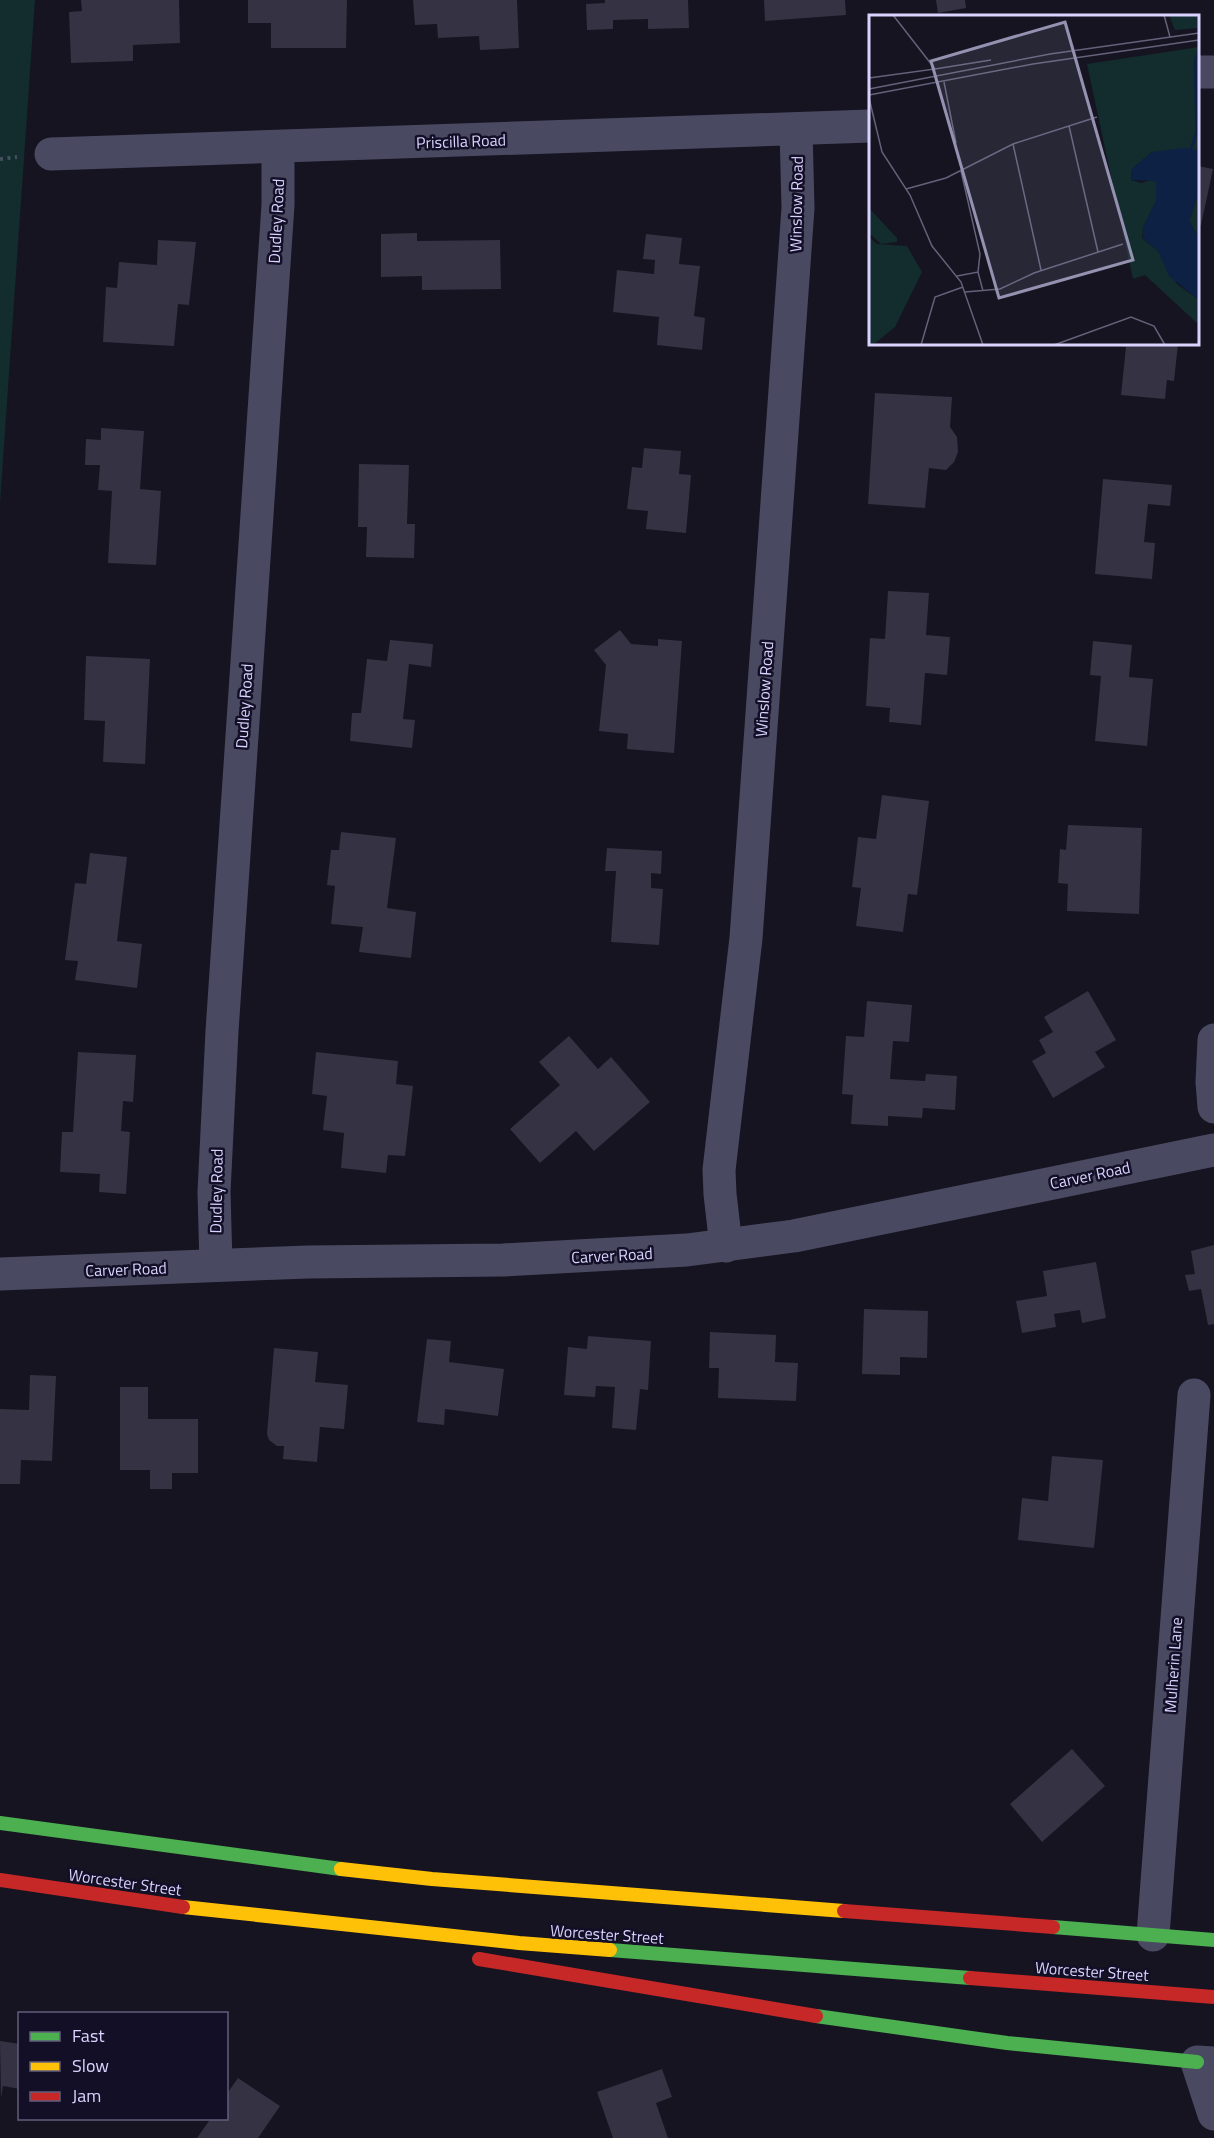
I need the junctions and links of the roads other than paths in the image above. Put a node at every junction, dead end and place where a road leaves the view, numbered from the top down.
1 (869, 126) edge
2 (796, 129) junction
3 (278, 147) junction
4 (51, 154) dead end
5 (1214, 1040) edge
6 (1214, 1107) edge
7 (1214, 1150) edge
8 (726, 1246) junction
9 (216, 1265) junction
10 (0, 1274) edge
11 (1194, 1395) dead end
12 (0, 1823) edge
13 (0, 1880) edge
14 (205, 1910) junction
15 (1153, 1935) junction
16 (1214, 1940) edge
17 (390, 1943) dead end
18 (460, 1956) dead end
19 (1214, 1997) edge
20 (1205, 2062) edge
21 (1214, 2114) edge

1 - 2 street, Priscilla Road
2 - 3 street, Priscilla Road
2 - 8 street, Winslow Road
3 - 4 street, Priscilla Road
3 - 9 street, Dudley Road
5 - 6 street
7 - 8 street, Carver Road
8 - 9 street, Carver Road
9 - 10 street, Carver Road
11 - 15 street, Mulherin Lane
12 - 15 highway
13 - 14 highway, Worcester Street
14 - 17 highway
14 - 19 highway, Worcester Street
15 - 16 highway
18 - 20 highway
20 - 21 street

